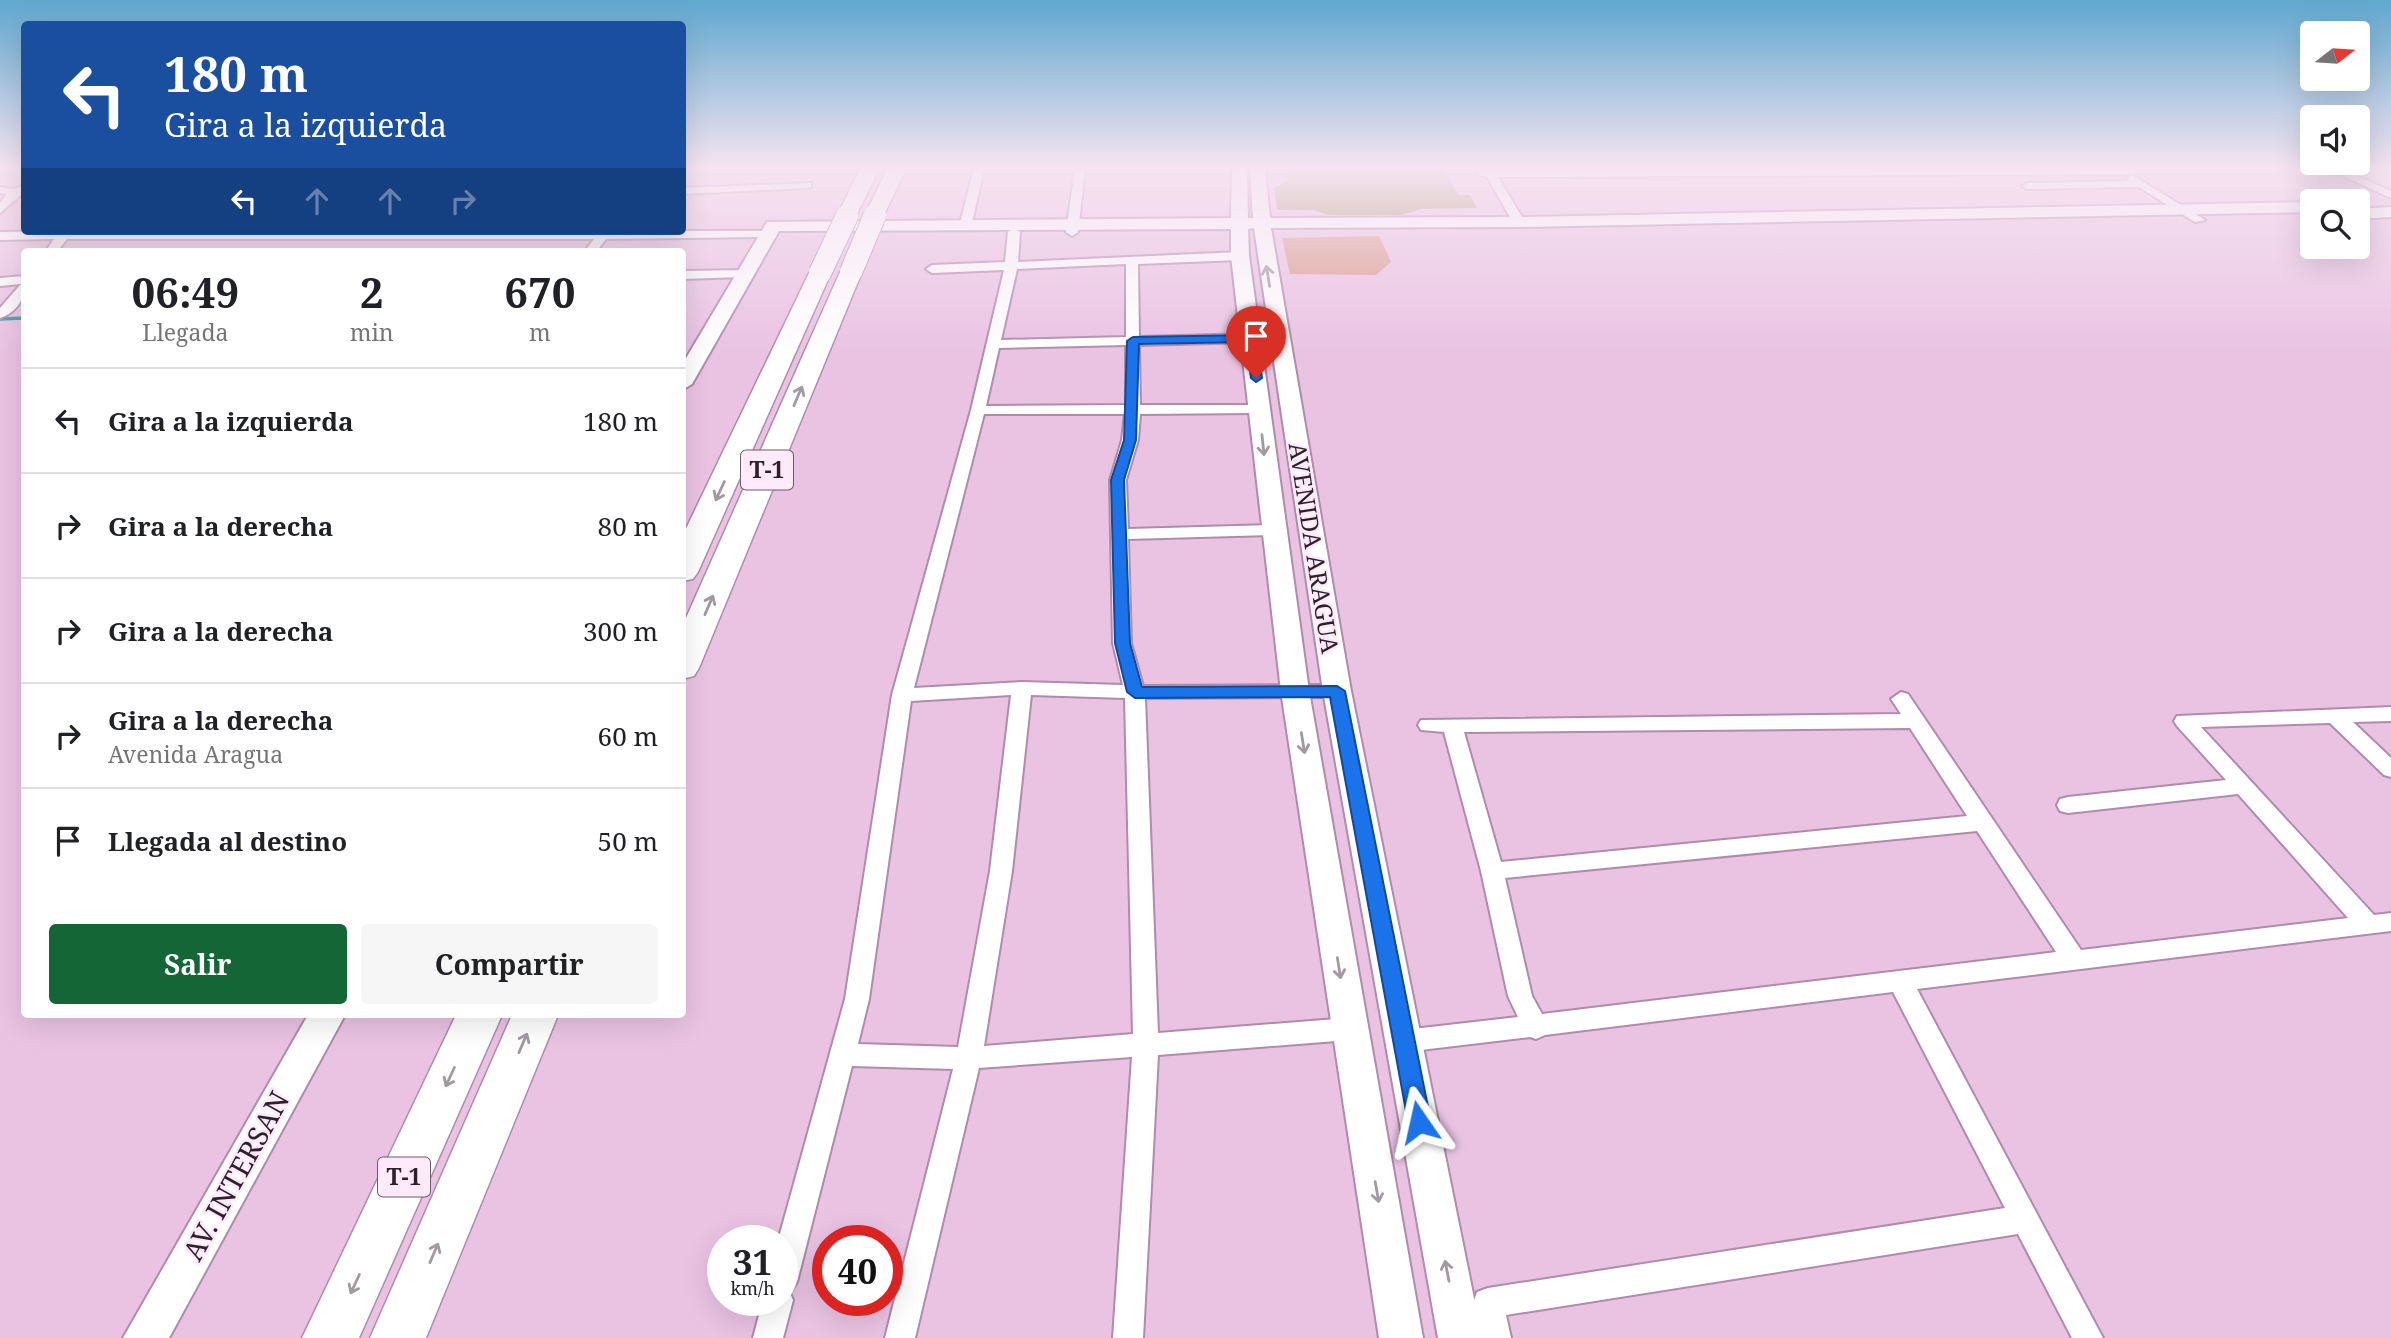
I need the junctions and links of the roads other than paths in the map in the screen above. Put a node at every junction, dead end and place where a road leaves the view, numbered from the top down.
1 (771, 231) edge
2 (840, 231) edge
3 (868, 231) edge
4 (878, 231) edge
5 (1025, 231) edge
6 (1180, 231) edge
7 (1286, 231) edge
8 (1317, 231) edge
9 (1014, 232) junction
10 (1248, 233) junction
11 (64, 235) joint
12 (0, 236) edge
13 (54, 248) edge
14 (1132, 261) junction
15 (1011, 267) junction
16 (932, 269) dead end
17 (745, 273) junction
18 (686, 275) edge
19 (21, 280) edge
20 (0, 282) edge
21 (21, 292) edge
22 (0, 314) edge
23 (1251, 338) junction
24 (1133, 341) junction
25 (993, 344) junction
26 (686, 377) edge
27 (1133, 409) junction
28 (1259, 409) junction
29 (978, 411) junction
30 (1273, 530) junction
31 (1121, 534) junction
32 (686, 563) edge
33 (686, 659) edge
34 (1022, 688) junction
35 (1295, 691) junction
36 (1337, 691) junction
37 (1135, 692) junction
38 (902, 695) junction
39 (1901, 699) dead end
40 (2391, 714) edge
41 (2334, 715) junction
42 (1916, 721) junction
43 (1428, 725) dead end
44 (1452, 725) junction
45 (2391, 770) edge
46 (2243, 786) junction
47 (2068, 805) dead end
48 (1983, 822) junction
49 (1492, 871) junction
50 (2380, 923) edge
51 (2073, 958) junction
52 (1899, 982) junction
53 (325, 1018) edge
54 (478, 1018) edge
55 (534, 1018) edge
56 (1536, 1028) junction
57 (1349, 1029) junction
58 (1404, 1041) junction
59 (1146, 1045) junction
60 (841, 1055) junction
61 (969, 1058) junction
62 (2025, 1219) junction
63 (797, 1225) edge
64 (774, 1316) edge
65 (145, 1338) edge
66 (330, 1338) edge
67 (398, 1338) edge
68 (768, 1338) edge
69 (900, 1338) edge
70 (1128, 1338) edge
71 (1401, 1338) edge
72 (1460, 1338) edge
73 (1496, 1338) edge
74 (2088, 1338) edge

1 - 17 street
2 -> 32 highway, T-1, bridge
33 -> 3 highway, T-1, bridge
4 - 9 street
5 - 9 street
6 - 10 street
7 - 10 street
8 - 10 street
9 - 15 street
10 - 14 street
10 - 23 street, AVENIDA ARAGUA
36 -> 10 street, AVENIDA ARAGUA
11 - 12 street
11 - 13 street
14 - 15 street
14 - 24 street
15 - 16 street
15 - 25 street
17 - 18 street
17 - 26 street
19 - 20 street
21 - 22 street
23 - 24 street
23 - 28 street, AVENIDA ARAGUA
24 - 25 street
24 - 27 street
25 - 29 street
27 - 28 street
27 - 29 street
27 - 31 street
28 -> 30 street, AVENIDA ARAGUA
29 - 38 street
30 - 31 street
30 - 35 street, AVENIDA ARAGUA
31 - 37 street
34 - 37 street
34 - 38 street
34 - 61 street
35 - 36 street
35 - 37 street
35 -> 57 street, AVENIDA ARAGUA
36 - 58 street, AVENIDA ARAGUA
37 - 59 street
38 - 60 street
39 - 42 street
40 - 41 street
41 - 45 street
41 - 46 street
42 - 44 street
42 - 48 street
43 - 44 street
44 - 49 street
46 - 47 street
46 - 50 street
48 - 49 street
48 - 51 street
49 - 56 street
50 - 51 street
51 - 52 street
52 - 56 street
52 - 62 street
53 - 65 street, AV. INTERSAN
54 -> 66 highway, T-1
67 -> 55 highway, T-1
56 - 58 street
57 - 59 street
57 -> 71 street, AVENIDA ARAGUA
72 -> 58 street, AVENIDA ARAGUA
59 - 61 street
59 - 70 street
60 - 61 street
60 - 63 street
61 - 69 street
62 - 73 street
62 - 74 street
64 - 68 street

